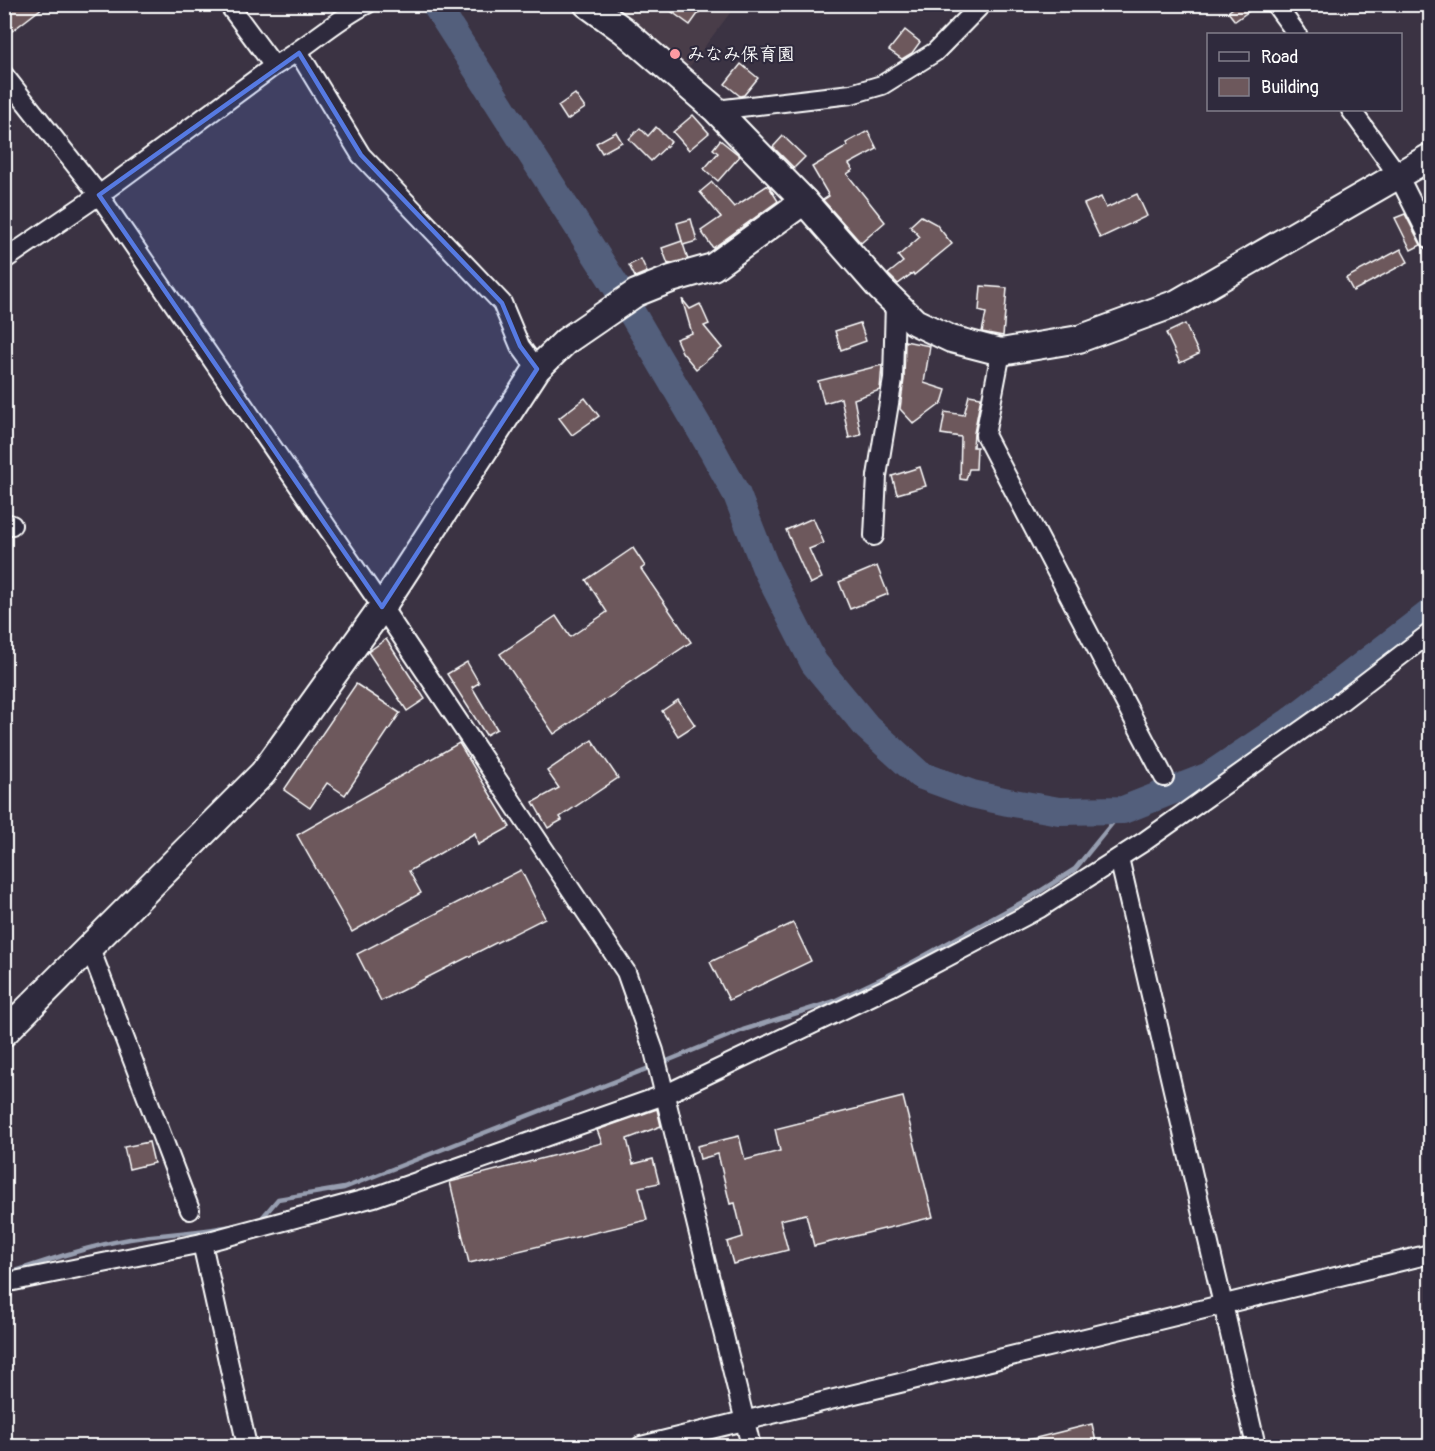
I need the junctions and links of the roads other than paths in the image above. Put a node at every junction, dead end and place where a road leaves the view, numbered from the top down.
1 (228, 4) edge
2 (367, 4) edge
3 (587, 4) edge
4 (982, 4) edge
5 (1275, 4) edge
6 (1296, 33) edge
7 (299, 53) junction
8 (274, 66) junction
9 (4, 75) edge
10 (716, 110) junction
11 (1352, 111) edge
12 (1431, 157) edge
13 (1398, 175) junction
14 (99, 195) junction
15 (804, 201) junction
16 (1431, 239) edge
17 (4, 260) edge
18 (895, 302) junction
19 (1001, 352) junction
20 (537, 369) junction
21 (874, 536) dead end
22 (382, 607) junction
23 (1431, 633) edge
24 (1164, 777) dead end
25 (1119, 858) junction
26 (90, 948) junction
27 (4, 1033) edge
28 (663, 1092) junction
29 (190, 1210) dead end
30 (202, 1243) junction
31 (1431, 1254) edge
32 (4, 1283) edge
33 (1223, 1305) junction
34 (745, 1422) junction
35 (247, 1446) edge
36 (641, 1446) edge
37 (751, 1446) edge
38 (1256, 1446) edge

1 - 8 street
2 - 7 street
3 - 10 street
4 - 10 street
5 - 6 street
7 - 8 street
7 - 20 street
8 - 14 street
9 - 14 street
10 - 15 street
11 - 13 street
12 - 13 street
13 - 16 street
13 - 19 street
14 - 17 street
14 - 22 street
15 - 18 street
15 - 20 street
18 - 19 street
18 - 21 street
19 - 24 street
20 - 22 street
22 - 26 street
22 - 28 street
23 - 25 street
25 - 28 street
25 - 33 street
26 - 27 street
26 - 29 street
28 - 30 street
28 - 34 street
30 - 32 street
30 - 35 street
31 - 33 street
33 - 34 street
33 - 38 street
34 - 36 street
34 - 37 street

